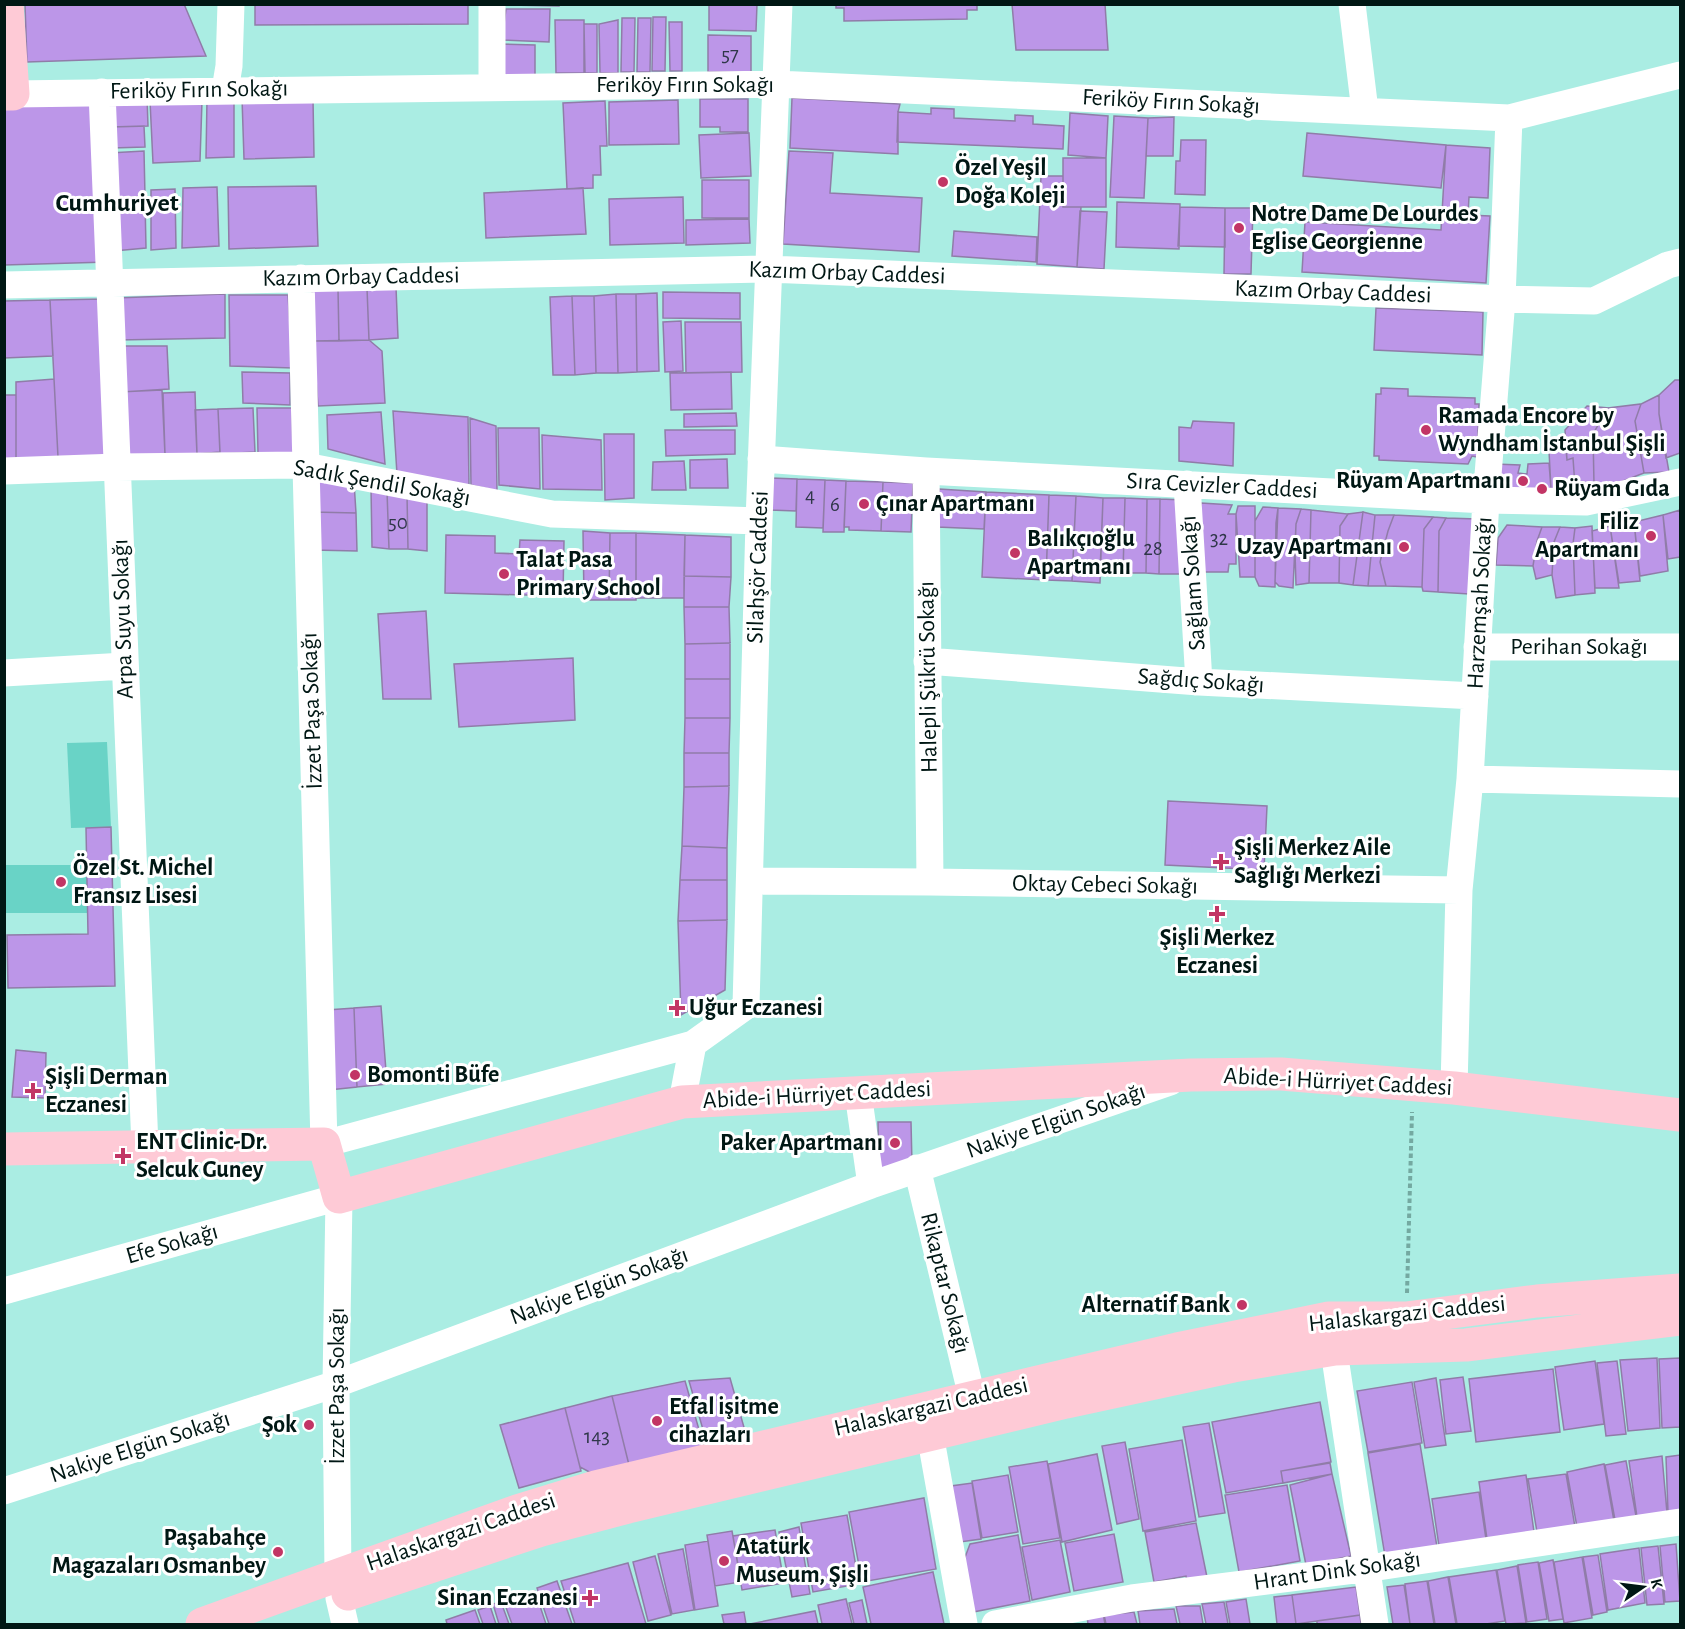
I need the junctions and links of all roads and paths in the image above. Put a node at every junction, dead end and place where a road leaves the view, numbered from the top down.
1 (7, 4) edge
2 (231, 4) edge
3 (492, 4) edge
4 (779, 4) edge
5 (1352, 4) edge
6 (1680, 75) edge
7 (776, 84) junction
8 (492, 87) junction
9 (225, 90) junction
10 (102, 92) junction
11 (9, 94) edge
12 (1365, 111) junction
13 (1509, 118) junction
14 (1680, 262) edge
15 (768, 269) junction
16 (301, 278) junction
17 (110, 283) junction
18 (4, 285) edge
19 (1502, 299) junction
20 (761, 459) junction
21 (117, 467) junction
22 (305, 467) junction
23 (4, 471) edge
24 (926, 471) junction
25 (1680, 482) edge
26 (1187, 484) junction
27 (1486, 500) junction
28 (759, 521) junction
29 (1477, 647) junction
30 (1680, 647) edge
31 (927, 661) junction
32 (125, 666) junction
33 (4, 673) edge
34 (1199, 682) junction
35 (1475, 696) junction
36 (1470, 779) junction
37 (1680, 784) edge
38 (751, 881) junction
39 (930, 882) junction
40 (1459, 890) junction
41 (693, 1044) junction
42 (1191, 1075) junction
43 (1454, 1088) junction
44 (858, 1093) junction
45 (682, 1102) junction
46 (1412, 1112) dead end
47 (1680, 1115) edge
48 (324, 1144) junction
49 (145, 1147) junction
50 (4, 1149) edge
51 (917, 1168) junction
52 (870, 1185) junction
53 (339, 1197) junction
54 (1680, 1290) edge
55 (4, 1291) edge
56 (1329, 1318) junction
57 (1406, 1318) junction
58 (1680, 1319) edge
59 (1335, 1349) junction
60 (336, 1384) junction
61 (972, 1397) junction
62 (930, 1434) junction
63 (4, 1491) edge
64 (1680, 1522) edge
65 (1366, 1568) junction
66 (340, 1599) edge
67 (202, 1624) edge
68 (268, 1624) edge
69 (964, 1624) edge
70 (995, 1624) edge
71 (1376, 1624) edge

1 - 11 main road
2 - 9 street
3 - 8 street
4 - 7 street, Silahşör Caddesi
5 - 12 street
6 - 13 street, Feriköy Fırın Sokağı
7 - 8 street, Feriköy Fırın Sokağı
7 - 12 street, Feriköy Fırın Sokağı
7 - 15 street, Silahşör Caddesi
8 - 9 street, Feriköy Fırın Sokağı
9 - 10 street, Feriköy Fırın Sokağı
10 - 11 street, Feriköy Fırın Sokağı
10 - 17 street, Arpa Suyu Sokağı
12 - 13 street, Feriköy Fırın Sokağı
13 - 19 street, Harzemşah Sokağı
14 - 19 street, Kazım Orbay Caddesi
15 - 16 street, Kazım Orbay Caddesi
15 - 19 street, Kazım Orbay Caddesi
15 - 20 street, Silahşör Caddesi
16 - 17 street, Kazım Orbay Caddesi
16 - 22 street, İzzet Paşa Sokağı
17 - 18 street, Kazım Orbay Caddesi
17 - 21 street, Arpa Suyu Sokağı
19 - 27 street, Harzemşah Sokağı
20 - 24 street, Sıra Cevizler Caddesi
20 - 28 street, Silahşör Caddesi
21 - 22 street, Sadık Şendil Sokağı
21 - 23 street, Sadık Şendil Sokağı
21 - 32 street, Arpa Suyu Sokağı
22 - 28 street, Sadık Şendil Sokağı
22 - 48 street, İzzet Paşa Sokağı
24 - 26 street, Sıra Cevizler Caddesi
24 - 31 street, Halepli Şükrü Sokağı
25 - 27 street, Sıra Cevizler Caddesi
26 - 27 street, Sıra Cevizler Caddesi
26 - 34 street, Sağlam Sokağı
27 - 29 street, Harzemşah Sokağı
28 - 38 street, Silahşör Caddesi
29 - 30 street, Perihan Sokağı
29 - 35 street, Harzemşah Sokağı
31 - 34 street, Sağdıç Sokağı
31 - 39 street, Halepli Şükrü Sokağı
32 - 33 street
32 - 49 street, Arpa Suyu Sokağı
34 - 35 street, Sağdıç Sokağı
35 - 36 street, Harzemşah Sokağı
36 - 37 street
36 - 40 street, Harzemşah Sokağı
38 - 39 street, Oktay Cebeci Sokağı
38 - 41 street, Silahşör Caddesi
39 - 40 street, Oktay Cebeci Sokağı
40 - 43 street, Harzemşah Sokağı
41 - 45 street
41 - 48 street
42 - 43 main road, Abide-i Hürriyet Caddesi
42 - 44 main road, Abide-i Hürriyet Caddesi
42 - 51 street, Nakiye Elgün Sokağı
43 - 47 main road, Abide-i Hürriyet Caddesi
44 - 45 main road, Abide-i Hürriyet Caddesi
44 - 52 street
45 - 53 main road, Abide-i Hürriyet Caddesi
46 - 57 path
48 - 49 main road
48 - 53 main road
49 - 50 main road
51 - 52 street, Nakiye Elgün Sokağı
51 - 61 street, Rikaptar Sokağı
52 - 60 street, Nakiye Elgün Sokağı
53 - 55 street, Efe Sokağı
53 - 60 street, İzzet Paşa Sokağı
54 - 57 main road, Halaskargazi Caddesi
56 - 57 main road, Halaskargazi Caddesi
56 - 59 street
56 - 61 main road, Halaskargazi Caddesi
58 - 59 main road, Halaskargazi Caddesi
59 - 62 main road, Halaskargazi Caddesi
59 - 65 street
60 - 63 street, Nakiye Elgün Sokağı
60 - 66 street, İzzet Paşa Sokağı
61 - 66 main road, Halaskargazi Caddesi
62 - 66 main road, Halaskargazi Caddesi
62 - 69 street
64 - 65 street, Hrant Dink Sokağı
65 - 70 street, Hrant Dink Sokağı
65 - 71 street
66 - 67 main road, Halaskargazi Caddesi
66 - 68 main road, Halaskargazi Caddesi

